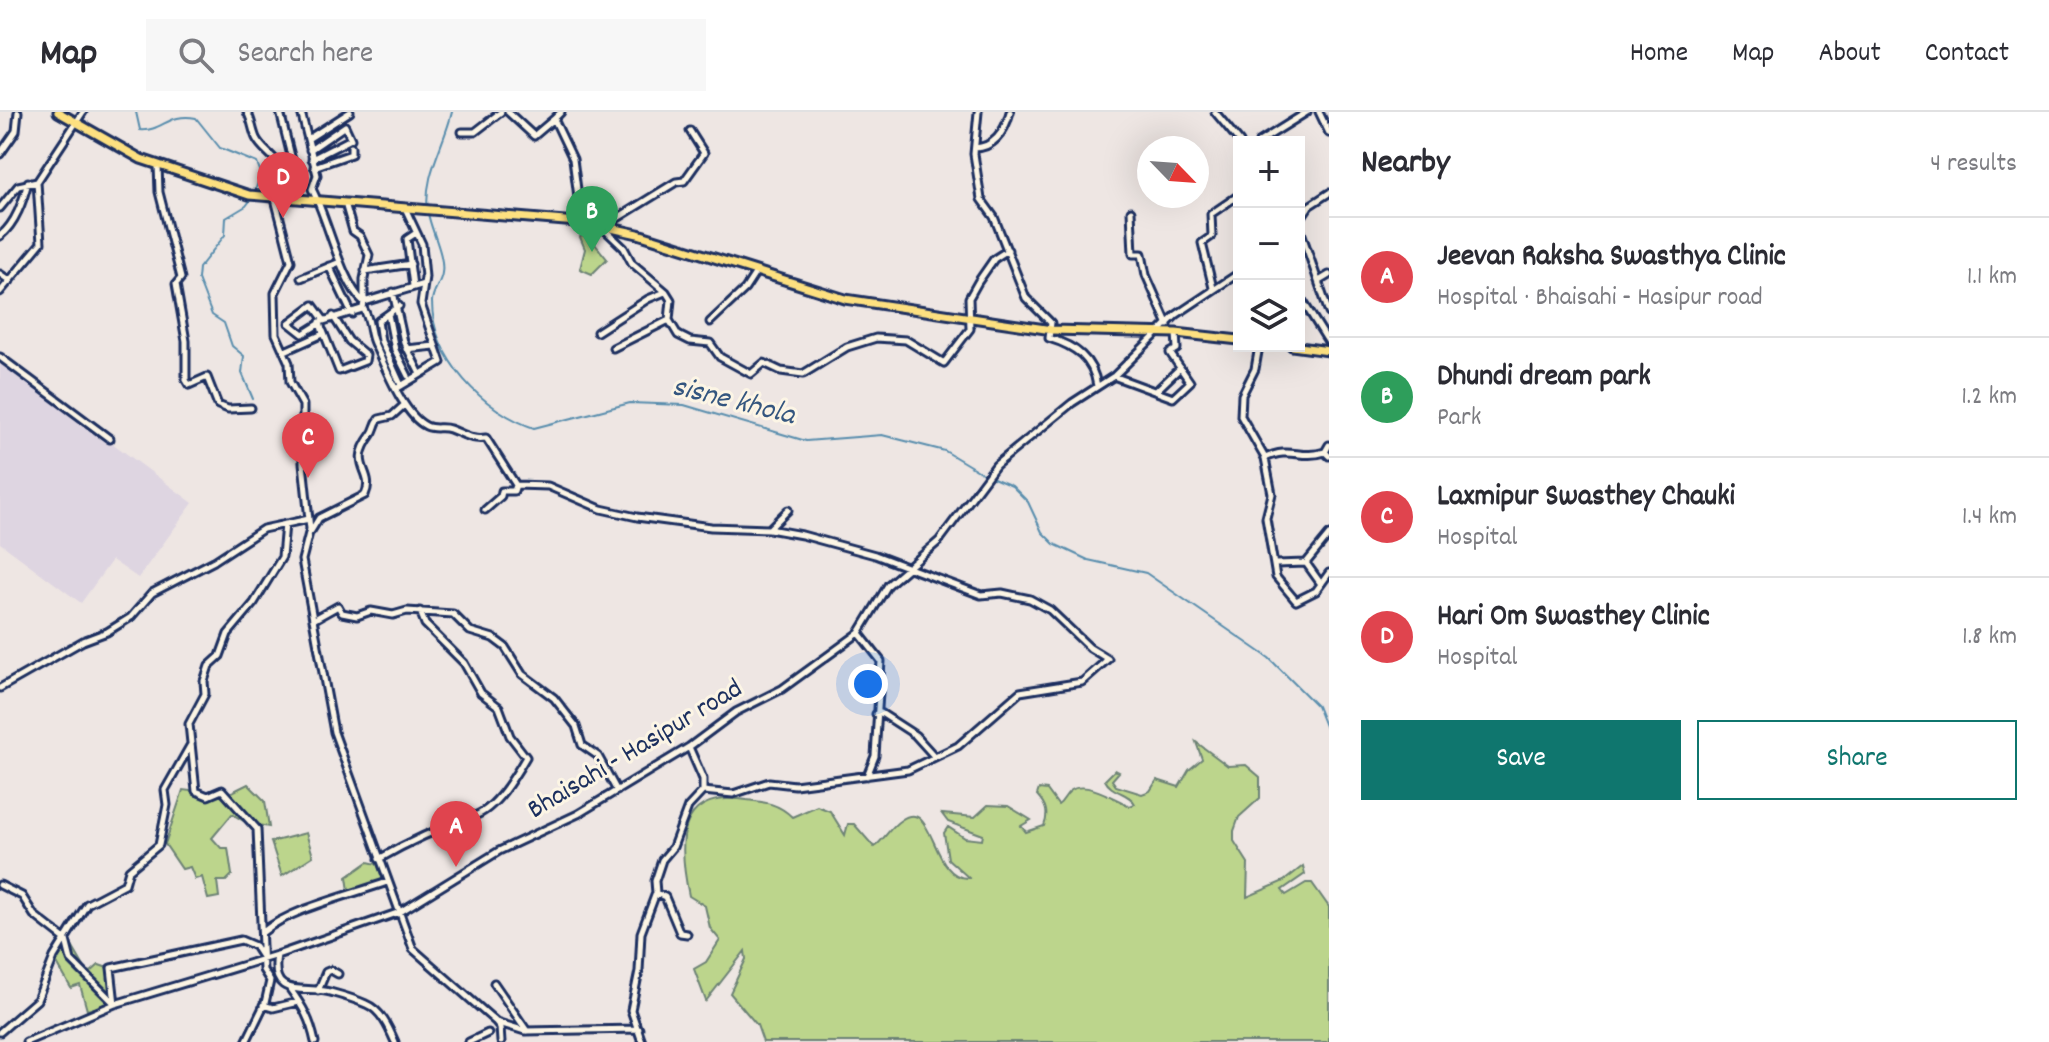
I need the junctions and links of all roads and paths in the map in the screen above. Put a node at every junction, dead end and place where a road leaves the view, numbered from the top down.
1 (18, 112) edge
2 (58, 112) edge
3 (83, 112) edge
4 (247, 112) edge
5 (280, 112) edge
6 (301, 112) edge
7 (350, 112) edge
8 (501, 112) edge
9 (508, 112) edge
10 (561, 112) edge
11 (978, 112) edge
12 (1010, 112) edge
13 (1215, 112) edge
14 (1307, 112) edge
15 (1319, 112) edge
16 (554, 119) junction
17 (75, 121) junction
18 (690, 131) dead end
19 (462, 132) dead end
20 (1329, 133) edge
21 (1235, 136) edge
22 (1269, 136) edge
23 (308, 139) junction
24 (351, 147) dead end
25 (975, 148) junction
26 (310, 150) junction
27 (0, 154) edge
28 (312, 159) junction
29 (158, 165) junction
30 (314, 167) junction
31 (28, 182) junction
32 (37, 182) junction
33 (1329, 193) edge
34 (291, 197) junction
35 (275, 199) junction
36 (1233, 199) edge
37 (318, 201) junction
38 (344, 202) junction
39 (404, 206) junction
40 (0, 208) edge
41 (1131, 211) dead end
42 (1305, 213) edge
43 (589, 223) junction
44 (600, 225) junction
45 (612, 228) junction
46 (416, 233) junction
47 (0, 236) edge
48 (1305, 241) edge
49 (1008, 250) junction
50 (340, 262) junction
51 (411, 264) junction
52 (329, 266) junction
53 (365, 271) junction
54 (756, 272) junction
55 (0, 274) edge
56 (1329, 275) edge
57 (1233, 277) edge
58 (301, 278) dead end
59 (10, 281) junction
60 (1319, 281) junction
61 (424, 284) junction
62 (413, 286) junction
63 (1213, 289) junction
64 (0, 292) edge
65 (393, 292) junction
66 (666, 292) junction
67 (364, 305) junction
68 (1305, 305) edge
69 (399, 306) junction
70 (1329, 313) edge
71 (388, 314) junction
72 (353, 315) junction
73 (333, 316) junction
74 (971, 319) junction
75 (669, 320) junction
76 (322, 322) junction
77 (710, 322) dead end
78 (1168, 325) junction
79 (1052, 330) junction
80 (323, 331) junction
81 (597, 332) dead end
82 (1160, 333) junction
83 (1176, 333) junction
84 (1233, 339) edge
85 (1329, 343) edge
86 (435, 346) junction
87 (613, 348) dead end
88 (1305, 348) edge
89 (406, 349) junction
90 (285, 351) junction
91 (1329, 351) edge
92 (1258, 352) edge
93 (0, 357) edge
94 (1179, 369) junction
95 (420, 374) junction
96 (408, 376) dead end
97 (1114, 376) junction
98 (399, 387) junction
99 (1097, 387) junction
100 (1157, 390) junction
101 (405, 404) junction
102 (251, 408) dead end
103 (110, 439) dead end
104 (1329, 445) edge
105 (1327, 454) edge
106 (1265, 458) junction
107 (516, 485) junction
108 (485, 510) dead end
109 (788, 510) dead end
110 (309, 519) junction
111 (285, 524) junction
112 (769, 529) junction
113 (1329, 535) edge
114 (308, 537) junction
115 (1306, 563) junction
116 (1276, 564) junction
117 (904, 568) junction
118 (1329, 573) edge
119 (1321, 584) junction
120 (420, 611) junction
121 (313, 620) junction
122 (859, 633) junction
123 (0, 688) edge
124 (876, 714) junction
125 (191, 745) junction
126 (689, 747) junction
127 (935, 756) junction
128 (867, 776) junction
129 (617, 791) junction
130 (703, 791) junction
131 (379, 859) junction
132 (387, 882) junction
133 (0, 885) edge
134 (656, 893) junction
135 (400, 912) junction
136 (263, 932) junction
137 (687, 934) dead end
138 (66, 940) junction
139 (277, 955) junction
140 (262, 958) junction
141 (338, 974) dead end
142 (494, 983) dead end
143 (290, 988) junction
144 (318, 991) junction
145 (298, 1002) junction
146 (115, 1004) junction
147 (263, 1005) junction
148 (495, 1021) junction
149 (639, 1029) junction
150 (527, 1031) junction
151 (0, 1032) edge
152 (488, 1033) dead end
153 (35, 1040) edge
154 (26, 1042) edge
155 (246, 1042) edge
156 (315, 1042) edge
157 (395, 1042) edge
158 (469, 1042) edge
159 (501, 1042) edge
160 (642, 1042) edge

1 - 27 street
2 - 17 main road
3 - 17 street
4 - 34 street
5 - 34 street
6 - 23 street
7 - 23 street
8 - 19 street
9 - 16 street
10 - 16 street
11 - 25 street
12 - 25 street
13 - 21 street
14 - 22 street
15 - 20 street
16 - 43 street
17 - 29 main road
17 - 32 street
18 - 45 street
23 - 26 street
24 - 30 street
25 - 49 street
26 - 28 street
26 - 28 street
28 - 30 street
29 - 35 main road
29 - 102 street
30 - 37 street
31 - 32 street
31 - 40 street
31 - 47 street
32 - 59 street
33 - 42 street
34 - 35 main road
34 - 37 main road
35 - 90 street
36 - 63 street
37 - 38 main road
37 - 50 street
38 - 39 main road
38 - 53 street
39 - 43 main road
39 - 46 street
41 - 78 street
43 - 44 main road
44 - 45 main road
44 - 66 street
45 - 54 main road
46 - 51 street
46 - 61 street
48 - 60 street
49 - 74 street
49 - 79 street
50 - 52 street
50 - 67 street
51 - 53 street
51 - 62 street
52 - 58 street
52 - 72 street
53 - 67 street
54 - 74 main road
54 - 77 street
55 - 59 street
56 - 60 street
57 - 63 street, Bhaisahi - Hasipur road
59 - 64 street
60 - 70 street
61 - 62 street
61 - 86 street
62 - 65 street
63 - 78 street, Bhaisahi - Hasipur road
65 - 67 street
65 - 69 street
66 - 75 street
66 - 81 street
67 - 72 street
67 - 98 street
68 - 85 street
69 - 71 street
69 - 89 street
71 - 96 street
71 - 98 street
72 - 73 street
73 - 76 street
73 - 80 street
74 - 75 street
74 - 79 main road
75 - 87 street
76 - 76 street
76 - 80 street
78 - 82 street, Bhaisahi - Hasipur road
79 - 82 main road
79 - 99 street
80 - 90 street
82 - 83 main road
82 - 97 street, Bhaisahi - Hasipur road
83 - 84 main road
83 - 94 street
86 - 89 street
86 - 95 street
88 - 91 main road
89 - 95 street
90 - 110 street
92 - 106 street
93 - 103 street
94 - 100 street
94 - 100 street
95 - 98 street
97 - 99 street, Bhaisahi - Hasipur road
97 - 100 street
98 - 101 street
99 - 117 street, Bhaisahi - Hasipur road
101 - 107 street
101 - 114 street
104 - 105 street
105 - 106 street
106 - 116 street
107 - 108 street
107 - 112 street
109 - 112 street
110 - 111 street
110 - 114 street
111 - 123 street
111 - 125 street
112 - 117 street
113 - 115 street
114 - 121 street
115 - 116 street
115 - 119 street
116 - 119 street
117 - 122 street, Bhaisahi - Hasipur road
117 - 127 street
118 - 119 street
120 - 121 street
120 - 129 street
120 - 131 street
121 - 131 street
122 - 124 street
122 - 126 street, Bhaisahi - Hasipur road
124 - 127 street
124 - 128 street
125 - 136 street
125 - 138 street
126 - 129 street, Bhaisahi - Hasipur road
126 - 130 street
127 - 128 street
128 - 130 street
129 - 135 street, Bhaisahi - Hasipur road
130 - 134 street
131 - 132 street
132 - 135 street
132 - 136 street
133 - 138 street
134 - 137 street
134 - 149 street
135 - 139 street, Bhaisahi - Hasipur road
135 - 148 street
136 - 140 street
138 - 146 street
138 - 151 street
139 - 140 street, Bhaisahi - Hasipur road
139 - 143 street
140 - 146 street, Bhaisahi - Hasipur road
140 - 146 street
140 - 147 street
141 - 144 street
142 - 150 street
143 - 144 street
143 - 145 street
144 - 157 street
145 - 147 street
145 - 156 street
146 - 153 street, Bhaisahi - Hasipur road
147 - 155 street
148 - 150 street
148 - 159 street
149 - 150 street
149 - 160 street
152 - 158 street
153 - 154 street, Bhaisahi - Hasipur road

